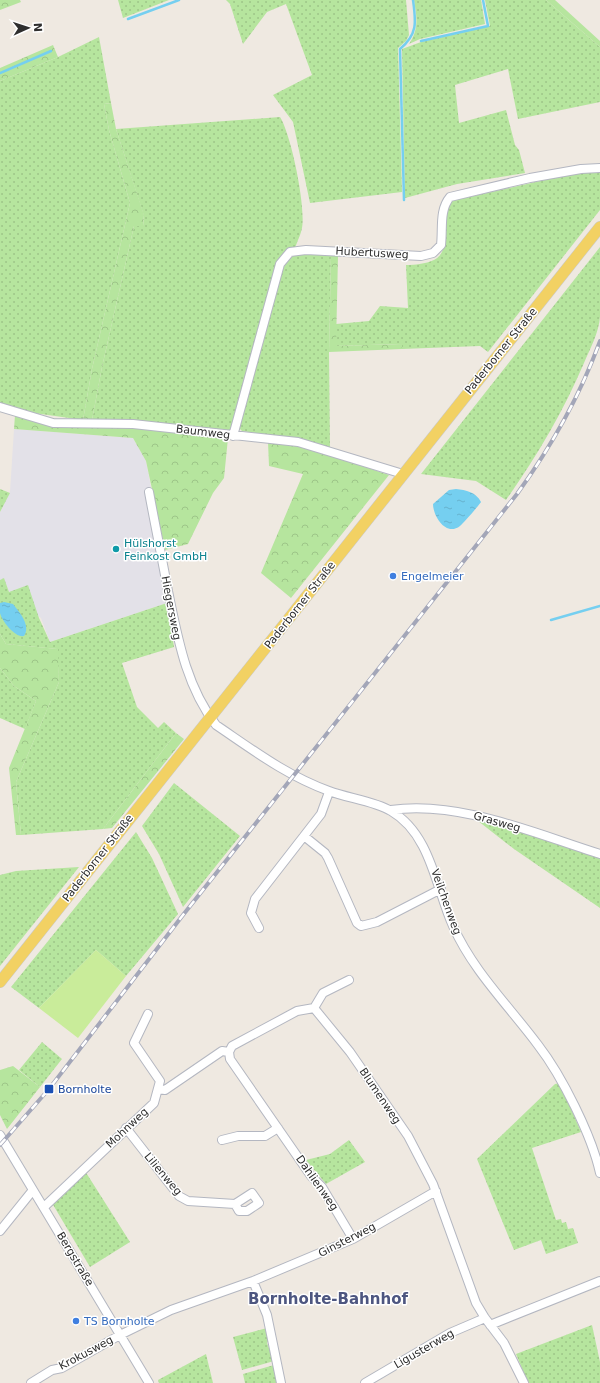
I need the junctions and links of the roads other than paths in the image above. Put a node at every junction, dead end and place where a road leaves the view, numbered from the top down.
1 (600, 168) edge
2 (600, 227) edge
3 (0, 407) edge
4 (233, 436) junction
5 (403, 474) junction
6 (149, 492) dead end
7 (210, 717) junction
8 (329, 792) junction
9 (391, 810) junction
10 (304, 836) junction
11 (600, 854) edge
12 (441, 889) junction
13 (259, 928) dead end
14 (349, 980) dead end
15 (0, 982) edge
16 (314, 1008) junction
17 (148, 1014) dead end
18 (229, 1052) junction
19 (158, 1090) junction
20 (126, 1128) junction
21 (278, 1128) junction
22 (0, 1135) edge
23 (222, 1140) dead end
24 (600, 1173) edge
25 (33, 1190) junction
26 (436, 1191) junction
27 (234, 1204) dead end
28 (44, 1207) junction
29 (0, 1231) edge
30 (354, 1239) junction
31 (253, 1281) junction
32 (600, 1281) edge
33 (485, 1318) junction
34 (490, 1325) junction
35 (120, 1335) junction
36 (31, 1383) edge
37 (149, 1383) edge
38 (281, 1383) edge
39 (365, 1383) edge
40 (524, 1383) edge

1 - 4 street, Hubertusweg
2 - 5 main road, Paderborner Straße
3 - 4 street, Baumweg
4 - 5 street, Baumweg
5 - 7 main road, Paderborner Straße
6 - 7 street, Hiegersweg
7 - 8 street, Veilchenweg
7 - 15 main road, Paderborner Straße
8 - 9 street, Veilchenweg
8 - 10 street
9 - 11 street, Grasweg
9 - 12 street, Veilchenweg
10 - 12 street
10 - 13 street
12 - 24 street, Veilchenweg
14 - 16 street
16 - 18 street
16 - 26 street, Blumenweg
17 - 19 street
18 - 19 street
18 - 21 street, Dahlienweg
19 - 20 street, Mohnweg
20 - 27 street, Lilienweg
20 - 28 street, Mohnweg
21 - 23 street
21 - 30 street, Dahlienweg
22 - 25 street, Bergstraße
25 - 28 street, Bergstraße
25 - 29 street
26 - 30 street, Ginsterweg
26 - 33 street
28 - 35 street, Bergstraße
30 - 31 street, Ginsterweg
31 - 35 street, Ginsterweg
31 - 38 street
32 - 34 street
33 - 34 street
33 - 39 street, Ligusterweg
34 - 40 street
35 - 36 street, Krokusweg
35 - 37 street, Bergstraße

